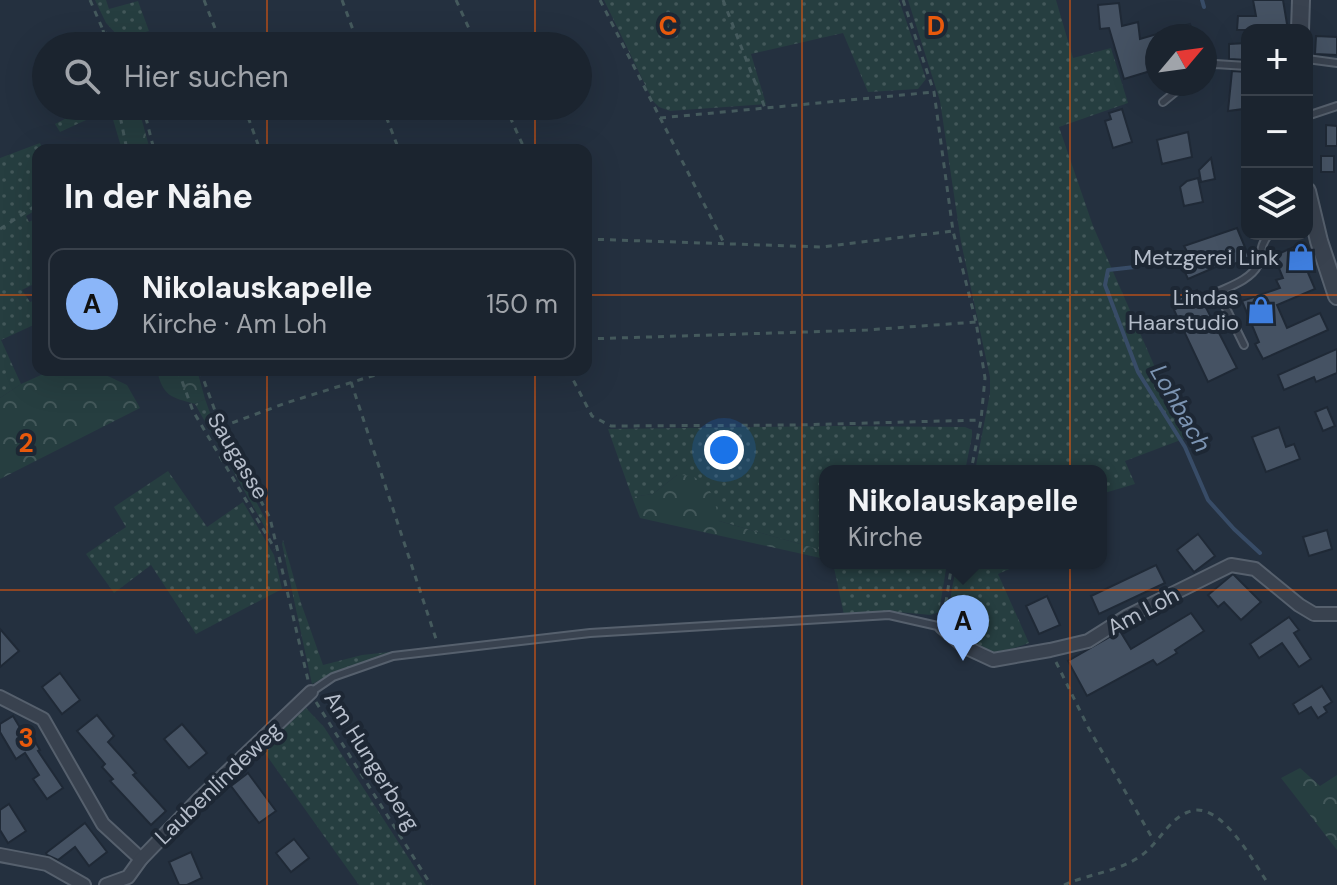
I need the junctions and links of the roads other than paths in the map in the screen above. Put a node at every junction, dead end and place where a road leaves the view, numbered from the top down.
1 (1301, 0) edge
2 (1300, 24) edge
3 (1313, 60) edge
4 (1337, 63) edge
5 (1217, 64) edge
6 (1241, 66) edge
7 (1170, 96) edge
8 (1163, 102) dead end
9 (1337, 106) edge
10 (1313, 114) edge
11 (1313, 227) edge
12 (1265, 240) edge
13 (1337, 296) edge
14 (1244, 345) dead end
15 (1337, 614) edge
16 (942, 627) joint
17 (311, 692) joint
18 (0, 697) edge
19 (0, 855) edge
20 (141, 859) junction
21 (130, 881) edge
22 (84, 885) edge
23 (106, 885) edge

1 - 2 street
3 - 4 lane
5 - 6 lane
7 - 8 lane
9 - 10 lane
11 - 13 street
12 - 14 lane
15 - 16 street, Am Loh
16 - 17 lane
17 - 20 street, Laubenlindeweg
18 - 20 street
19 - 22 street
20 - 21 street, Laubenlindeweg
21 - 23 street, Laubenlindeweg

